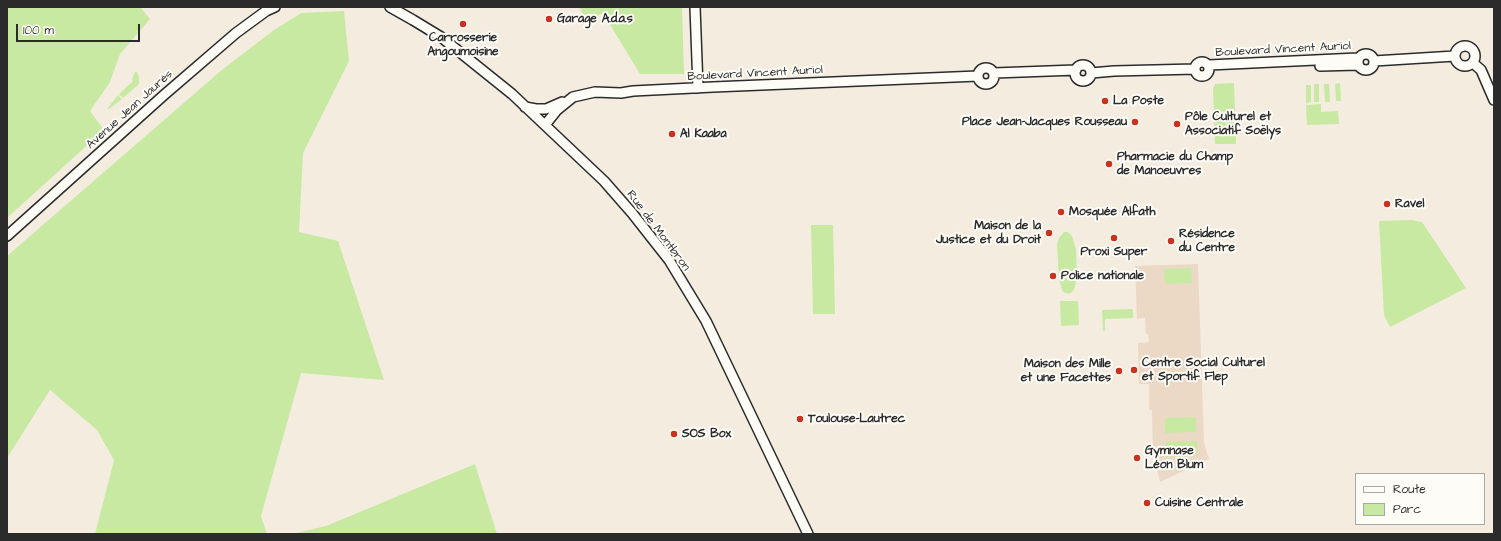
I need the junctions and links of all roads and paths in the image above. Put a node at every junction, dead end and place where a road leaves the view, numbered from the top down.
1 (275, 7) edge
2 (390, 7) edge
3 (695, 7) edge
4 (1455, 56) junction
5 (1374, 61) junction
6 (1358, 62) junction
7 (1473, 63) junction
8 (698, 88) junction
9 (573, 97) junction
10 (1494, 100) edge
11 (525, 107) junction
12 (545, 124) junction
13 (7, 236) edge
14 (808, 534) edge

1 - 13 street, Avenue Jean Jaurès
2 - 11 street, Rue de Montbron
3 - 8 street
4 - 5 street
4 - 7 street
4 - 7 street
5 - 6 street
5 - 6 street
6 - 8 street, Boulevard Vincent Auriol
7 - 10 street
8 - 9 street, Boulevard Vincent Auriol
9 - 11 street
9 - 12 street, Boulevard Vincent Auriol
11 - 12 street, Rue de Montbron
12 - 14 street, Rue de Montbron

